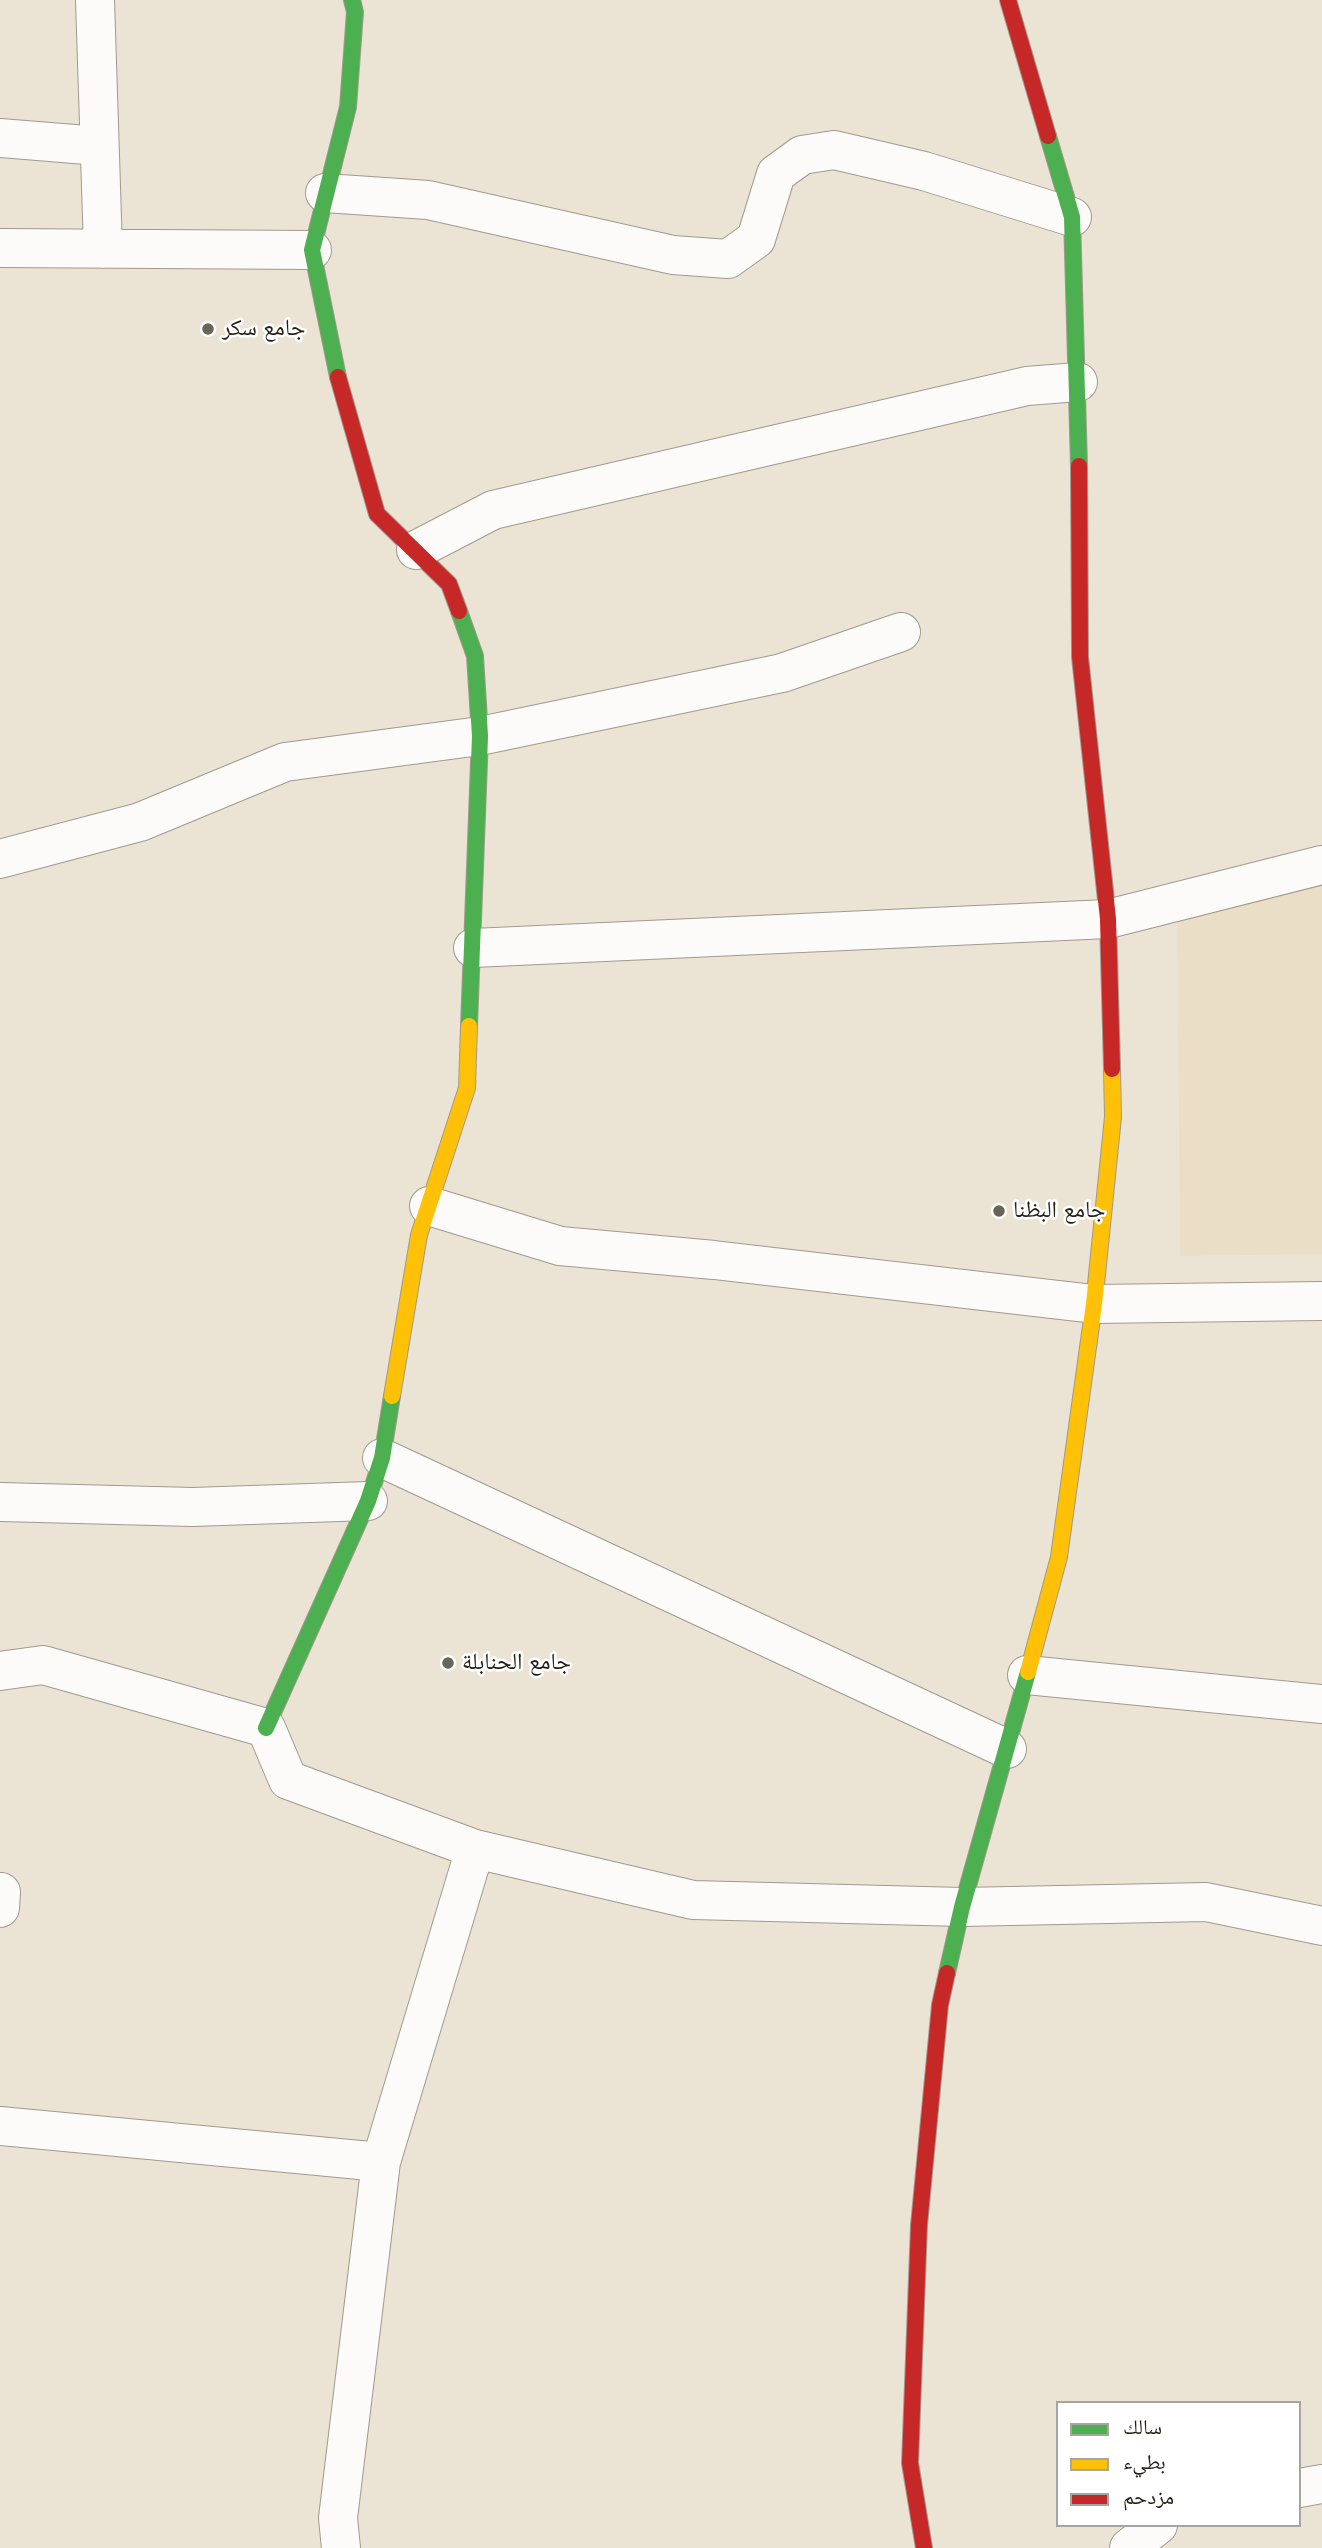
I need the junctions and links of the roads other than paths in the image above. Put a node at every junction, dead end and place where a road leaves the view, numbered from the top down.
1 (95, 0) edge
2 (352, 0) edge
3 (1008, 0) edge
4 (0, 138) edge
5 (99, 146) junction
6 (325, 193) junction
7 (1072, 217) junction
8 (0, 248) edge
9 (103, 249) junction
10 (312, 250) junction
11 (1078, 382) junction
12 (416, 550) junction
13 (901, 632) dead end
14 (480, 736) junction
15 (0, 859) edge
16 (1322, 865) edge
17 (1108, 919) junction
18 (472, 948) junction
19 (429, 1206) junction
20 (1322, 1301) edge
21 (1094, 1304) junction
22 (382, 1458) junction
23 (369, 1501) junction
24 (0, 1502) edge
25 (0, 1671) edge
26 (1027, 1675) junction
27 (1322, 1704) edge
28 (266, 1728) junction
29 (1007, 1749) junction
30 (475, 1849) junction
31 (962, 1906) junction
32 (1322, 1926) edge
33 (0, 2126) edge
34 (381, 2162) junction
35 (1322, 2484) edge
36 (1301, 2488) edge
37 (1155, 2527) edge
38 (341, 2548) edge
39 (924, 2548) edge
40 (1129, 2548) edge

1 - 5 street
2 - 6 street
3 - 7 street
4 - 5 street
5 - 9 street
6 - 7 street
6 - 10 street
7 - 11 street
8 - 9 street
9 - 10 street
10 - 12 street
11 - 12 street
11 - 17 street
12 - 14 street
13 - 14 street
14 - 15 street
14 - 18 street
16 - 17 street
17 - 18 street
17 - 21 street
18 - 19 street
19 - 21 street
19 - 22 street
20 - 21 street
21 - 26 street
22 - 23 street
22 - 29 street
23 - 24 street
23 - 28 street
25 - 28 street
26 - 27 street
26 - 29 street
28 - 30 street
29 - 31 street
30 - 31 street
30 - 34 street
31 - 32 street
31 - 39 street
33 - 34 street
34 - 38 street
35 - 36 street
37 - 40 street

